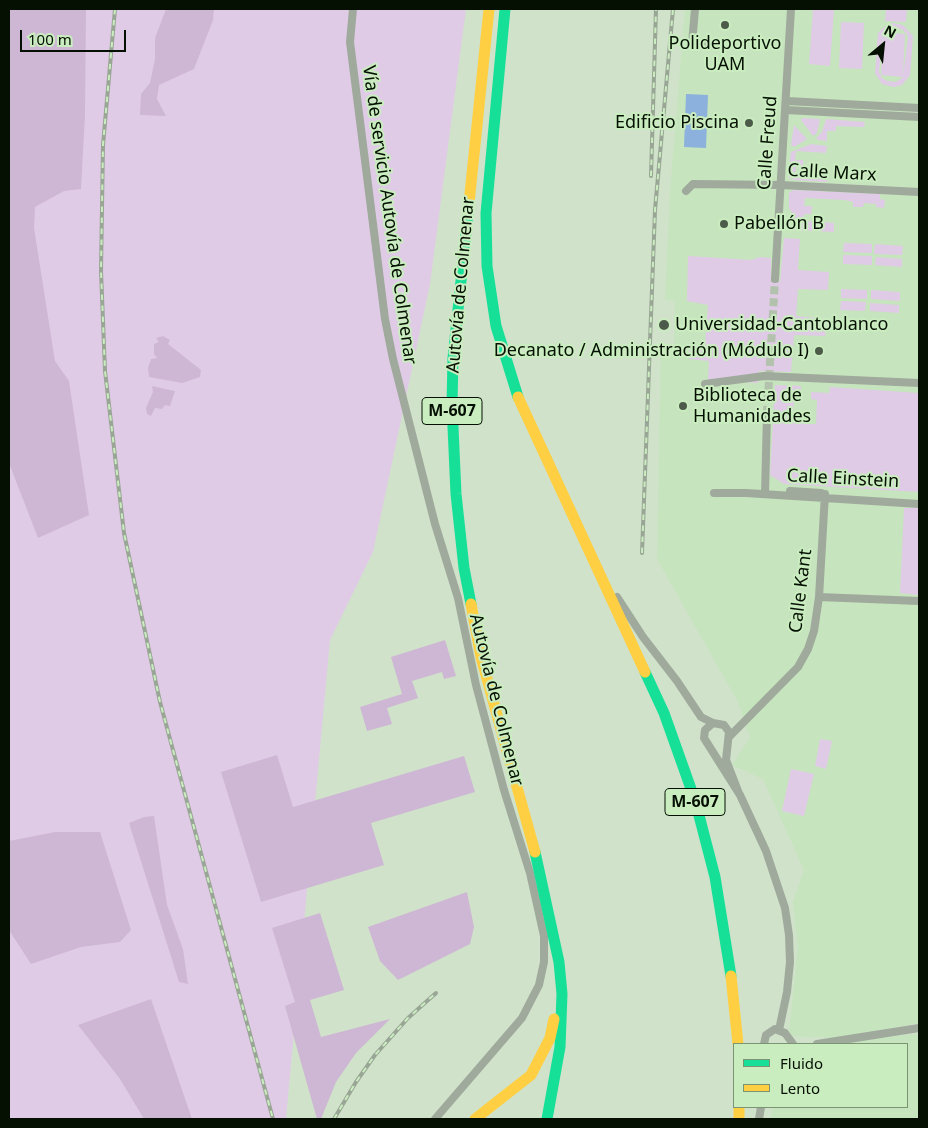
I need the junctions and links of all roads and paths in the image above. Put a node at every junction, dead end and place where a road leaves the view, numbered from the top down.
1 (353, 9) edge
2 (489, 9) edge
3 (504, 9) edge
4 (695, 9) edge
5 (791, 9) edge
6 (717, 46) dead end
7 (787, 101) junction
8 (919, 108) edge
9 (786, 110) junction
10 (919, 117) edge
11 (781, 185) junction
12 (686, 191) dead end
13 (919, 192) edge
14 (775, 279) tunnel mouth
15 (919, 383) edge
16 (705, 384) dead end
17 (767, 414) tunnel mouth
18 (765, 492) junction
19 (714, 493) dead end
20 (825, 496) junction
21 (919, 499) edge
22 (919, 504) edge
23 (601, 574) junction
24 (819, 597) junction
25 (919, 601) edge
26 (743, 722) junction
27 (713, 723) junction
28 (724, 725) junction
29 (728, 740) junction
30 (711, 746) junction
31 (738, 791) junction
32 (556, 943) junction
33 (919, 1028) edge
34 (779, 1030) junction
35 (738, 1043) edge
36 (764, 1043) edge
37 (790, 1043) edge
38 (823, 1043) edge
39 (435, 1119) edge
40 (475, 1119) edge
41 (547, 1119) edge

1 - 39 street, Vía de servicio Autovía de Colmenar
2 - 32 highway, Autovía de Colmenar / M-607
3 - 23 highway, Autovía de Colmenar / M-607
4 - 6 street
5 - 7 street, Calle Freud
7 - 8 street
7 - 9 street, Calle Freud
9 - 10 street
9 - 11 street, Calle Freud
11 - 12 street, Calle Marx
11 - 13 street, Calle Marx
11 - 14 street, Calle Freud
15 - 16 street
17 - 18 street
18 - 19 street, Calle Einstein
18 - 20 street, Calle Einstein
20 - 21 street, Calle Einstein
20 - 22 street, Calle Einstein
20 - 24 street, Calle Kant
23 - 27 street
23 - 35 highway, Autovía de Colmenar / M-607
24 - 25 street
24 - 26 street, Calle Kant
26 - 28 street
26 - 29 street, Calle Kant
27 - 28 street
27 - 30 street
28 - 29 street
29 - 30 street
29 - 31 street
30 - 31 street
31 - 34 street
32 - 40 highway
32 - 41 highway, Autovía de Colmenar / M-607
33 - 38 street
34 - 36 street
34 - 37 street

